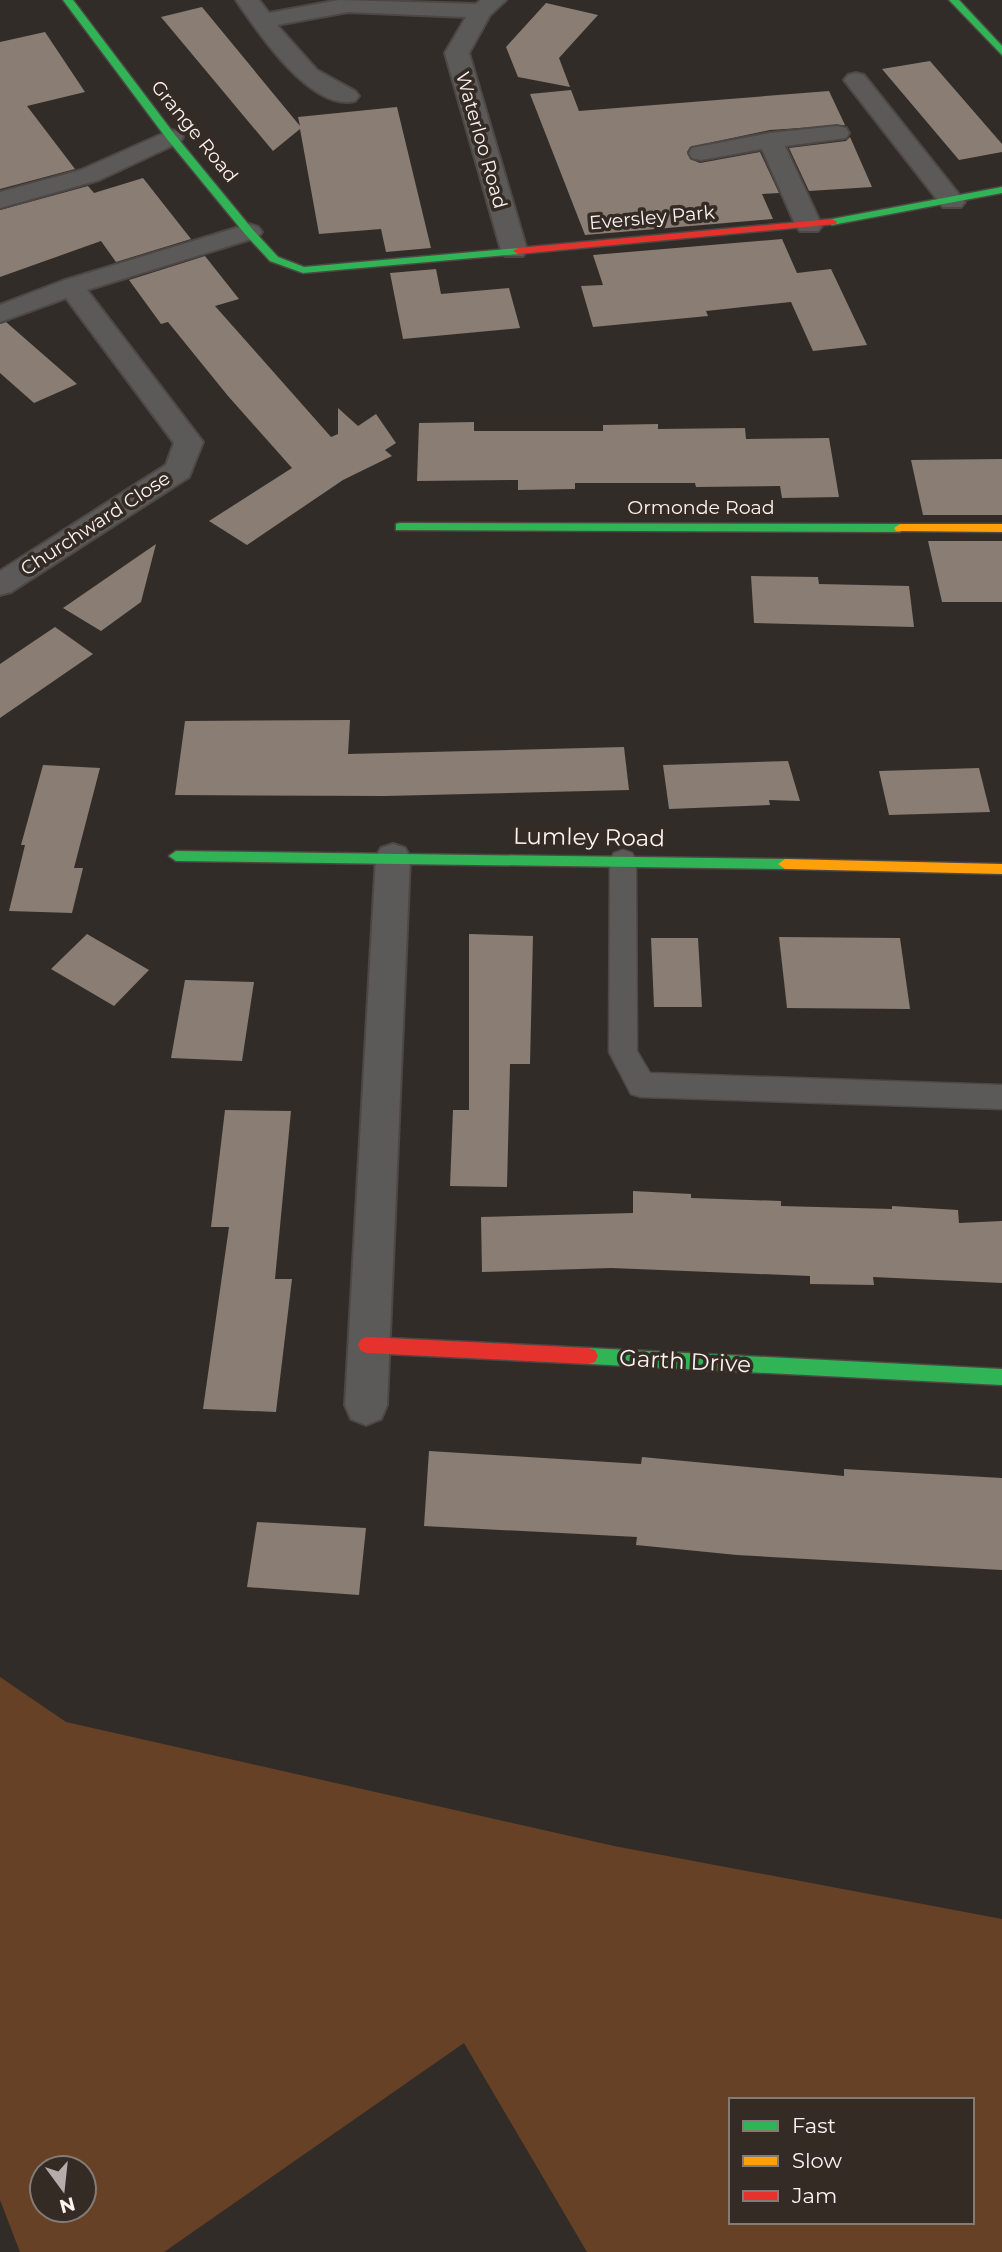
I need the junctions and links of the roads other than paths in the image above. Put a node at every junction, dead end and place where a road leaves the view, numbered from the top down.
1 (68, 0) edge
2 (247, 0) edge
3 (954, 0) edge
4 (488, 6) edge
5 (263, 21) junction
6 (1002, 52) edge
7 (856, 79) dead end
8 (347, 96) dead end
9 (837, 133) dead end
10 (172, 137) junction
11 (770, 140) junction
12 (701, 153) dead end
13 (1002, 190) edge
14 (0, 200) edge
15 (952, 202) junction
16 (809, 226) junction
17 (249, 232) junction
18 (514, 250) junction
19 (303, 270) joint
20 (71, 287) junction
21 (0, 314) edge
22 (400, 527) dead end
23 (1002, 528) edge
24 (0, 585) edge
25 (176, 856) dead end
26 (393, 858) junction
27 (623, 860) junction
28 (1002, 869) edge
29 (1002, 1097) edge
30 (368, 1345) junction
31 (1002, 1377) edge
32 (366, 1405) dead end

1 - 10 main road, Grange Road
2 - 5 street
3 - 6 main road
4 - 5 street
4 - 18 street, Waterloo Road
5 - 8 street
7 - 15 street
9 - 11 street
10 - 14 street
10 - 17 main road, Grange Road
11 - 12 street
11 - 16 street
13 - 15 main road, Eversley Park
15 - 16 main road, Eversley Park
16 - 18 main road, Eversley Park
17 - 19 main road, Grange Road
17 - 20 street
18 - 19 main road, Eversley Park
20 - 21 street
20 - 24 street, Churchward Close
22 - 23 main road, Ormonde Road
25 - 26 main road, Lumley Road
26 - 27 main road, Lumley Road
26 - 30 street
27 - 28 main road, Lumley Road
27 - 29 lane
30 - 31 main road, Garth Drive
30 - 32 street

